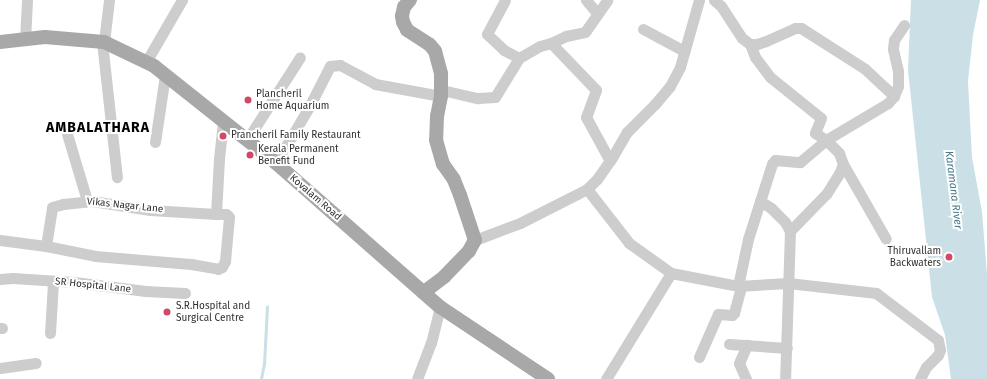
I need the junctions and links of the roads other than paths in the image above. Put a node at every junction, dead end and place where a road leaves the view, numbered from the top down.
1 (27, 0) edge
2 (109, 0) edge
3 (182, 0) edge
4 (410, 0) edge
5 (505, 0) edge
6 (586, 0) edge
7 (607, 0) edge
8 (699, 0) edge
9 (714, 0) edge
10 (597, 13) junction
11 (904, 25) dead end
12 (644, 29) dead end
13 (25, 40) junction
14 (0, 42) edge
15 (103, 42) junction
16 (551, 43) junction
17 (750, 44) junction
18 (684, 51) junction
19 (300, 57) dead end
20 (519, 58) junction
21 (146, 62) junction
22 (165, 75) junction
23 (441, 93) junction
24 (894, 96) junction
25 (223, 120) junction
26 (65, 127) dead end
27 (247, 140) junction
28 (826, 140) junction
29 (155, 142) dead end
30 (610, 161) junction
31 (276, 163) junction
32 (843, 164) junction
33 (117, 177) dead end
34 (587, 189) junction
35 (87, 201) junction
36 (760, 202) junction
37 (216, 214) junction
38 (790, 231) junction
39 (886, 239) dead end
40 (0, 240) edge
41 (475, 240) junction
42 (46, 246) junction
43 (672, 273) junction
44 (0, 279) edge
45 (53, 282) junction
46 (788, 283) junction
47 (740, 286) junction
48 (185, 293) dead end
49 (423, 293) junction
50 (440, 307) junction
51 (50, 333) dead end
52 (729, 344) dead end
53 (748, 345) junction
54 (787, 348) junction
55 (699, 357) dead end
56 (36, 363) dead end
57 (0, 368) edge
58 (417, 379) edge
59 (547, 379) edge
60 (606, 379) edge
61 (746, 379) edge
62 (785, 379) edge
63 (920, 379) edge

1 - 13 street
2 - 15 street
3 - 21 street
4 - 23 main road
5 - 20 street
6 - 10 street
7 - 10 street
8 - 18 street
9 - 17 street
10 - 16 street
11 - 24 street
12 - 18 street
13 - 14 main road, Kovalam Road
13 - 15 main road, Kovalam Road
15 - 21 main road, Kovalam Road
15 - 33 street
16 - 20 street
16 - 30 street
17 - 24 street
17 - 28 street
18 - 30 street
19 - 27 street
20 - 23 street
21 - 22 main road, Kovalam Road
22 - 25 main road, Kovalam Road
22 - 29 street
23 - 31 street
23 - 41 main road
24 - 28 street
25 - 27 main road, Kovalam Road
25 - 37 street
26 - 35 street
27 - 31 main road, Kovalam Road
28 - 32 street
28 - 36 street
30 - 34 street
31 - 49 main road, Kovalam Road
32 - 38 street
32 - 39 street
34 - 41 street
34 - 43 street
35 - 37 street, Vikas Nagar Lane
35 - 42 street, Vikas Nagar Lane
36 - 38 street
36 - 47 street
37 - 42 street
38 - 46 street
40 - 42 street
41 - 49 main road
43 - 47 street
43 - 60 street
44 - 45 street, SR Hospital Lane
45 - 48 street, SR Hospital Lane
45 - 51 street
46 - 47 street
46 - 54 street
46 - 63 street
47 - 55 street
49 - 50 main road, Kovalam Road
50 - 58 street
50 - 59 main road, Kovalam Road
52 - 53 street
53 - 54 street
53 - 61 street
54 - 62 street
56 - 57 street

